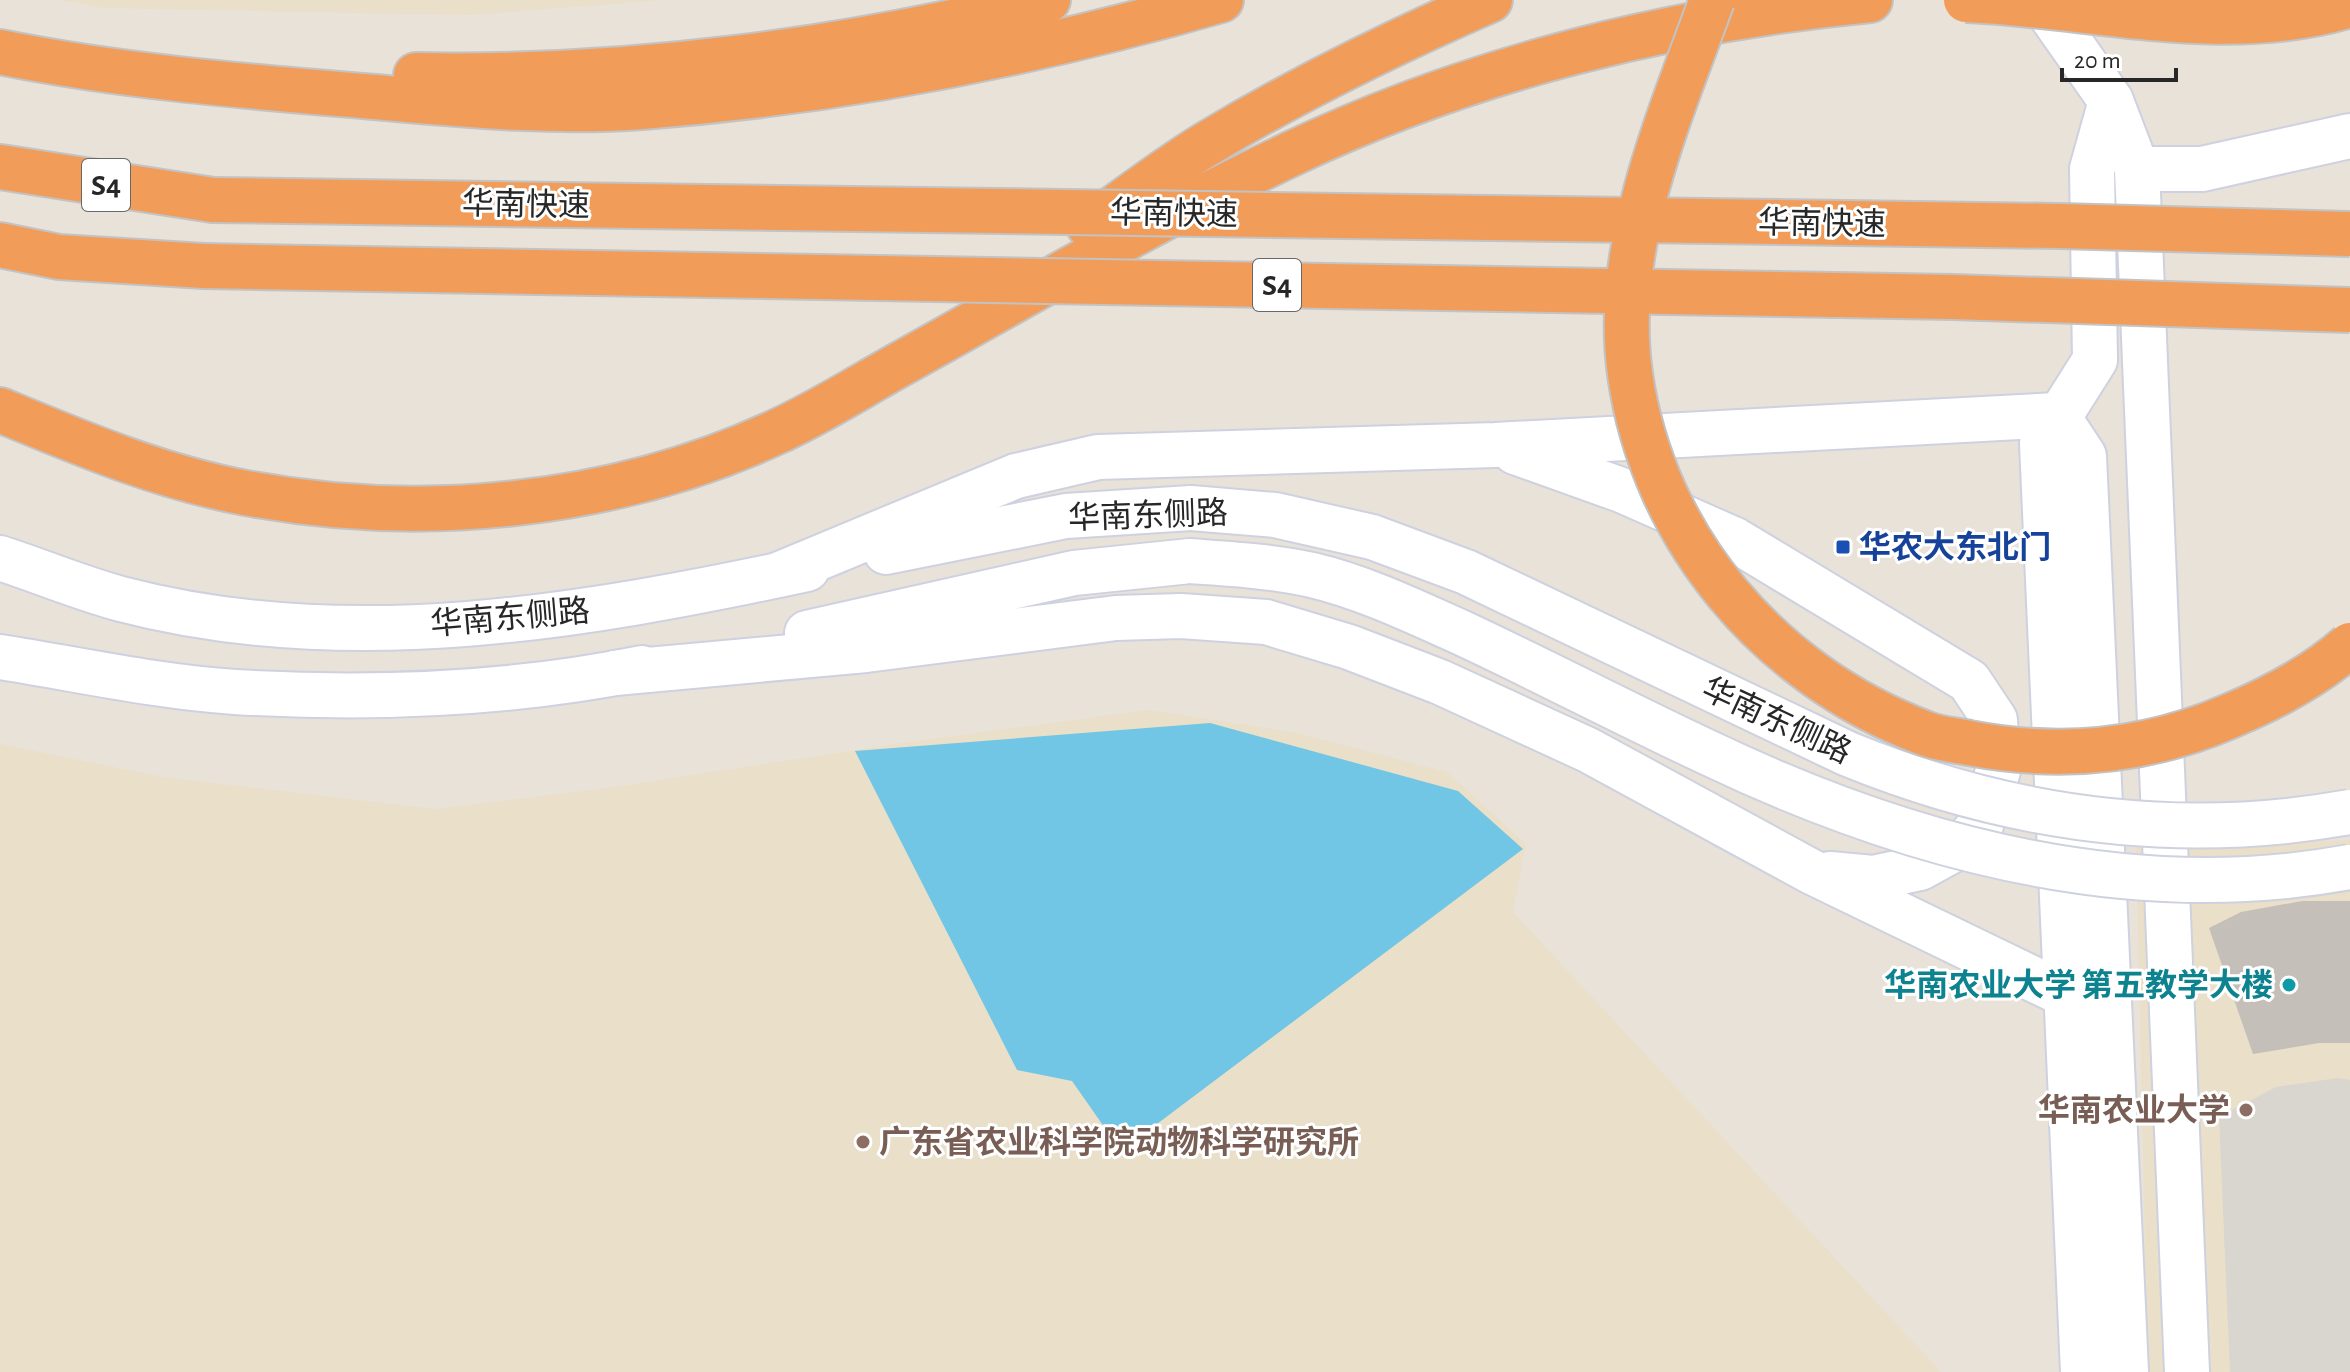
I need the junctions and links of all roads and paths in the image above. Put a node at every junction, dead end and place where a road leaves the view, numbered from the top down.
1 (1048, 0) edge
2 (1221, 0) edge
3 (1490, 0) edge
4 (1870, 0) edge
5 (1966, 0) edge
6 (2040, 0) edge
7 (2350, 5) edge
8 (1722, 9) edge
9 (0, 52) edge
10 (103, 69) junction
11 (2111, 101) junction
12 (2350, 136) edge
13 (0, 167) edge
14 (2137, 169) junction
15 (2350, 234) edge
16 (0, 245) edge
17 (2350, 310) edge
18 (840, 397) junction
19 (0, 410) edge
20 (2057, 415) junction
21 (1495, 445) junction
22 (0, 558) edge
23 (780, 574) junction
24 (2350, 645) edge
25 (0, 657) edge
26 (615, 673) junction
27 (2350, 812) edge
28 (2350, 867) edge
29 (1812, 872) junction
30 (2066, 995) junction
31 (2109, 1007) junction
32 (2083, 1372) edge
33 (2126, 1372) edge
34 (2187, 1372) edge

1 - 10 highway
2 - 10 highway
3 - 18 highway
4 - 8 highway
5 - 7 highway, bridge
6 - 11 street
8 - 18 highway
8 - 24 highway, bridge
9 - 10 highway
11 - 14 street
11 - 20 street
12 - 14 street
13 - 15 highway, 华南快速 / S4, bridge
14 - 34 street
16 - 17 highway, S4, bridge
18 - 19 highway
20 - 21 street
20 - 30 street
20 - 31 street
21 - 23 street
21 - 29 street
22 - 23 street, 华南东侧路
23 - 27 street, 华南东侧路, bridge
25 - 26 street, 华南东侧路
26 - 28 street, 华南东侧路, bridge
26 - 29 street
29 - 30 street
30 - 31 street
30 - 32 street
31 - 33 street

